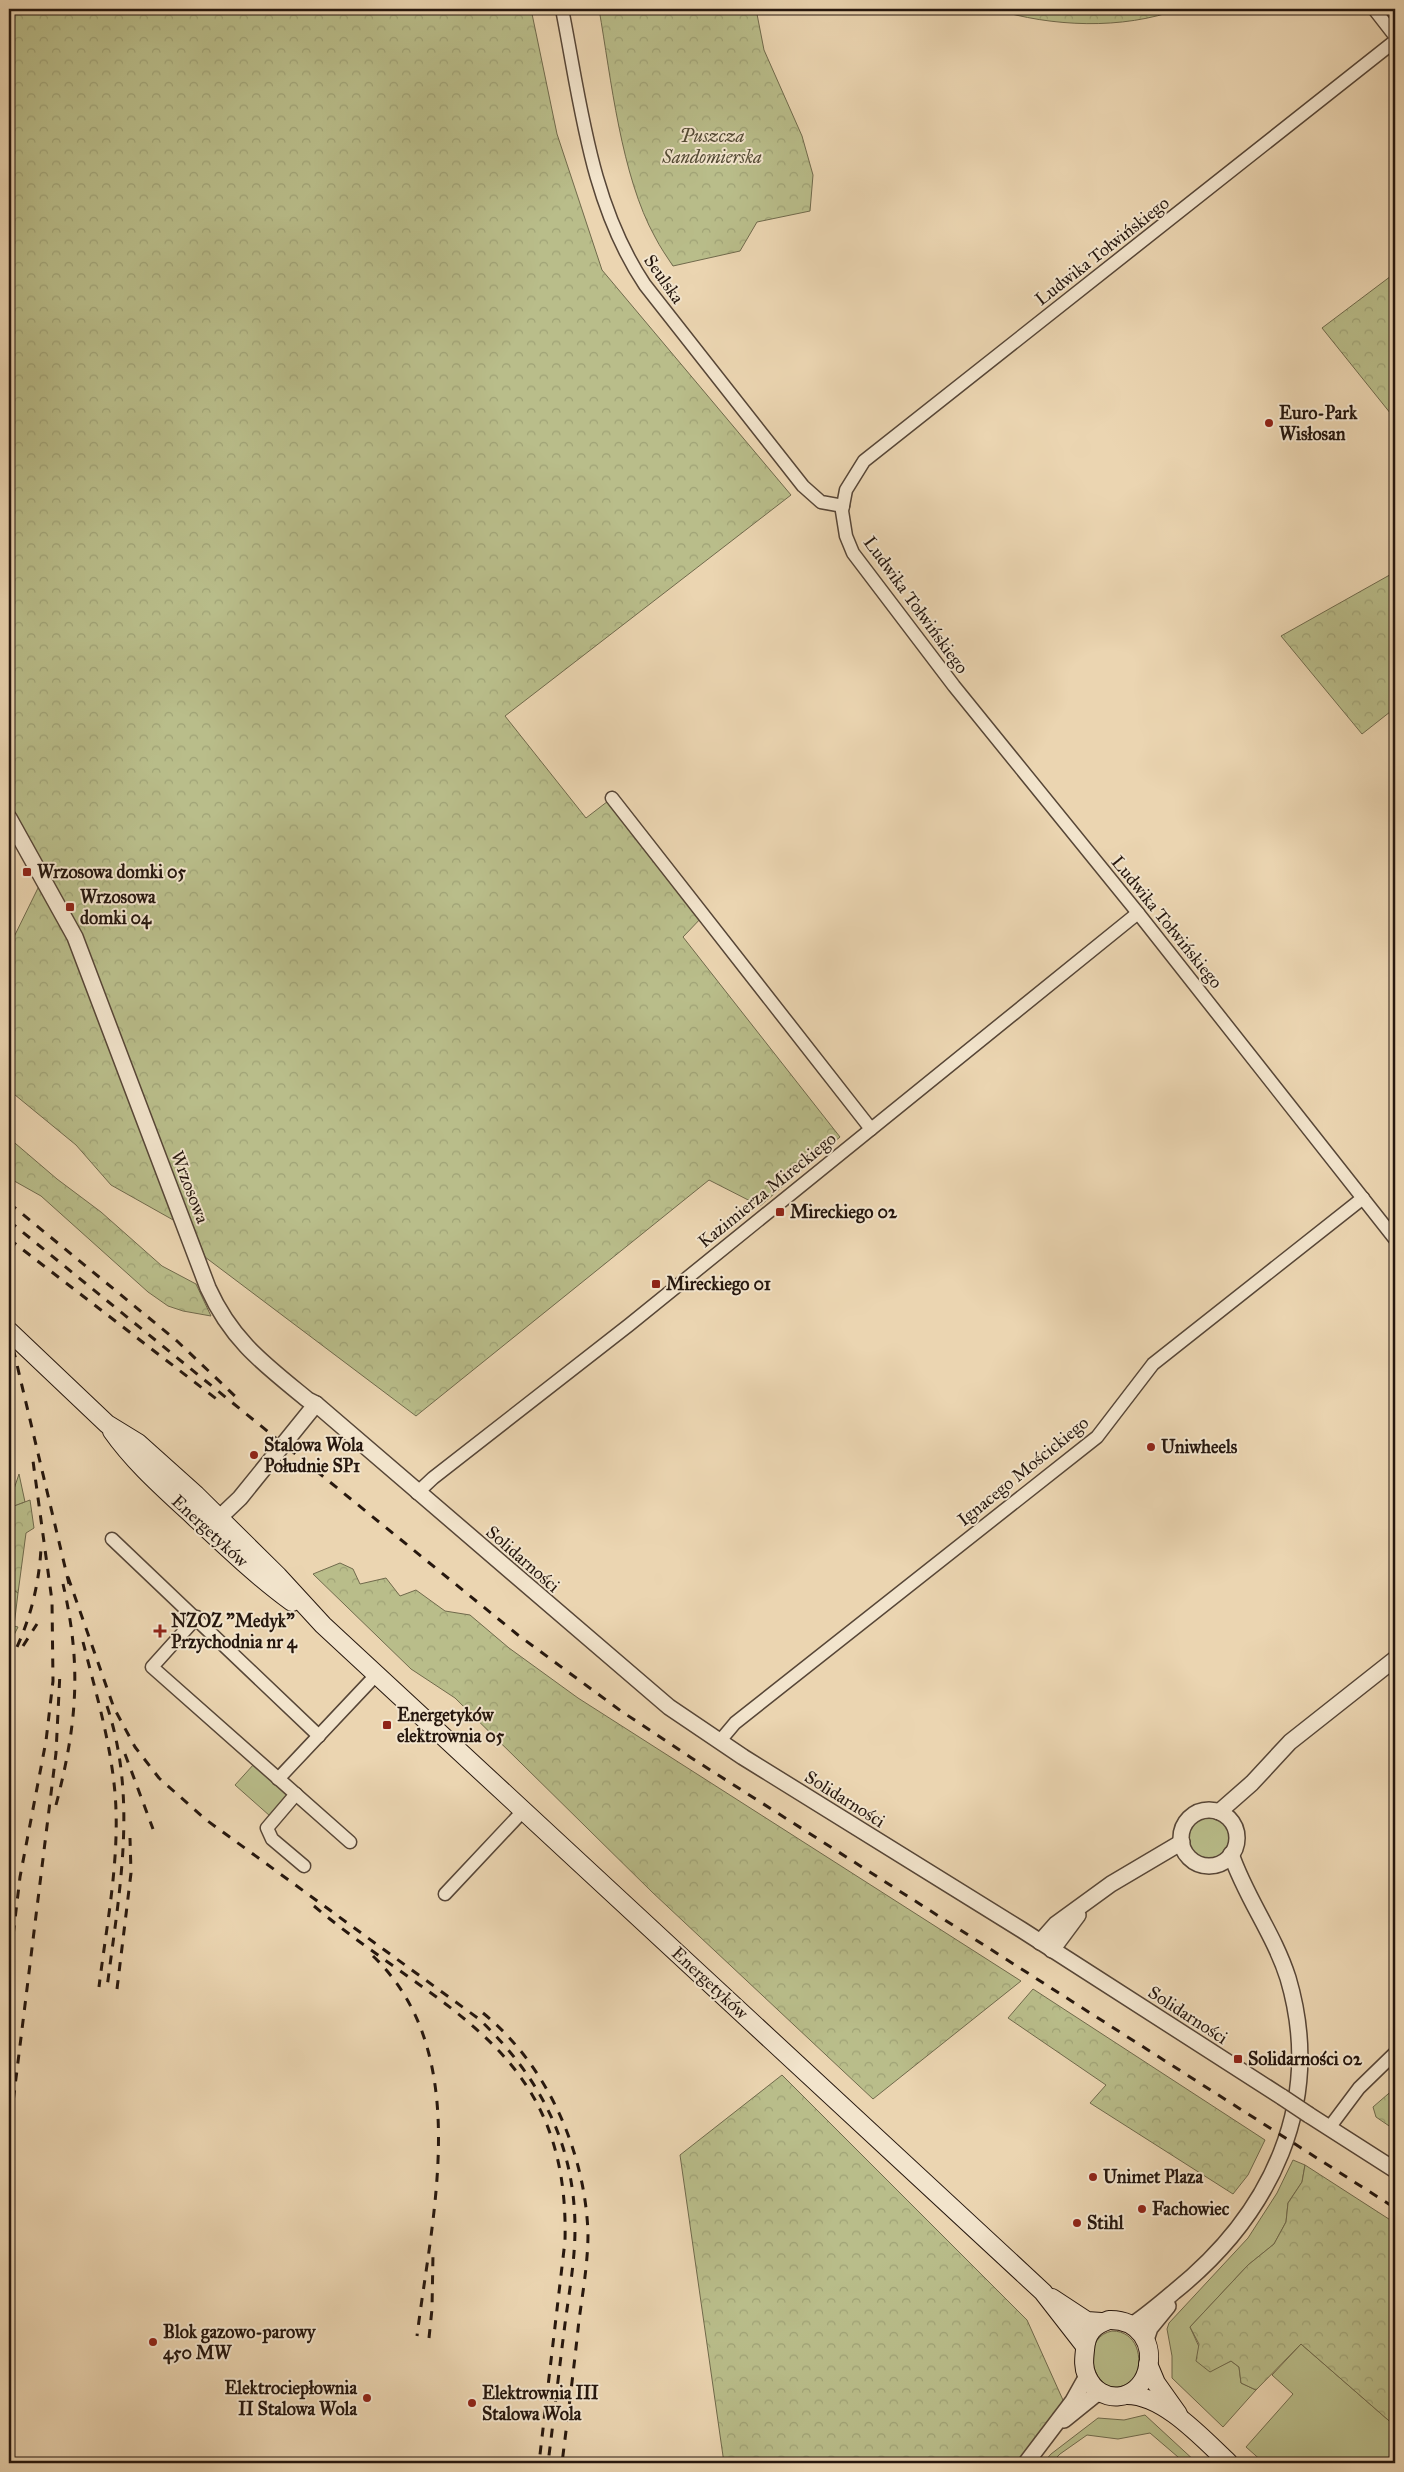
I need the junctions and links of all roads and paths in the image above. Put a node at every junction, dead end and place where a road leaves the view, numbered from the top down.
1 (562, 9) edge
2 (1374, 9) edge
3 (1395, 36) edge
4 (1395, 41) edge
5 (843, 506) junction
6 (612, 798) dead end
7 (10, 825) edge
8 (1138, 913) junction
9 (871, 1129) junction
10 (1363, 1198) junction
11 (1395, 1239) edge
12 (9, 1331) edge
13 (316, 1404) junction
14 (107, 1424) junction
15 (418, 1493) junction
16 (176, 1499) junction
17 (219, 1518) junction
18 (112, 1539) dead end
19 (232, 1552) junction
20 (197, 1618) junction
21 (323, 1625) junction
22 (1395, 1659) edge
23 (377, 1674) junction
24 (319, 1736) junction
25 (720, 1742) junction
26 (278, 1779) junction
27 (296, 1794) junction
28 (523, 1811) junction
29 (1225, 1816) junction
30 (350, 1842) dead end
31 (1185, 1849) junction
32 (1225, 1859) junction
33 (304, 1866) dead end
34 (445, 1894) dead end
35 (1046, 1946) junction
36 (1395, 2053) edge
37 (1329, 2128) junction
38 (1395, 2170) edge
39 (1192, 2278) junction
40 (1043, 2292) junction
41 (1102, 2322) junction
42 (1132, 2325) junction
43 (1146, 2340) junction
44 (1085, 2346) junction
45 (1148, 2364) junction
46 (1087, 2376) junction
47 (1103, 2393) junction
48 (1127, 2395) junction
49 (1184, 2422) junction
50 (1054, 2426) junction
51 (1026, 2463) edge
52 (1229, 2463) edge

1 - 5 street, Seulska
2 - 3 street
4 - 5 street, Ludwika Tołwińskiego
5 - 8 street, Ludwika Tołwińskiego
6 - 9 street
7 - 13 street, Wrzosowa
8 - 9 street, Kazimierza Mireckiego
8 - 10 street, Ludwika Tołwińskiego
9 - 15 street, Kazimierza Mireckiego
10 - 11 street, Ludwika Tołwińskiego
10 - 25 street, Ignacego Mościckiego
12 - 14 main road, Energetyków
13 - 15 street, Solidarności
13 - 17 street
14 - 16 main road, Energetyków
14 - 17 main road, Energetyków
15 - 25 street, Solidarności
16 - 17 street
16 - 19 main road, Energetyków
17 - 19 street
17 - 21 main road, Energetyków
18 - 20 street
19 - 21 main road, Energetyków
20 - 24 street
20 - 26 street
21 - 23 main road, Energetyków
22 - 29 street
23 - 24 street
23 - 28 main road, Energetyków
24 - 26 street
25 - 35 street, Solidarności
26 - 27 street
27 - 30 street
27 - 33 street
28 - 34 street
28 - 40 main road, Energetyków
29 - 31 street
29 - 32 street
31 - 32 street
31 - 35 street
32 - 39 street
35 - 37 street, Solidarności, bridge
36 - 37 street
37 - 38 street, Solidarności
39 - 42 street
39 - 43 street
40 - 41 main road, Energetyków
40 - 44 main road, Energetyków
41 - 42 main road
41 - 44 main road
42 - 43 main road
43 - 45 main road
44 - 46 main road
45 - 48 main road
45 - 49 main road
46 - 47 main road
46 - 50 street
47 - 48 main road
47 - 50 street
48 - 49 main road
49 - 52 main road
50 - 51 street

